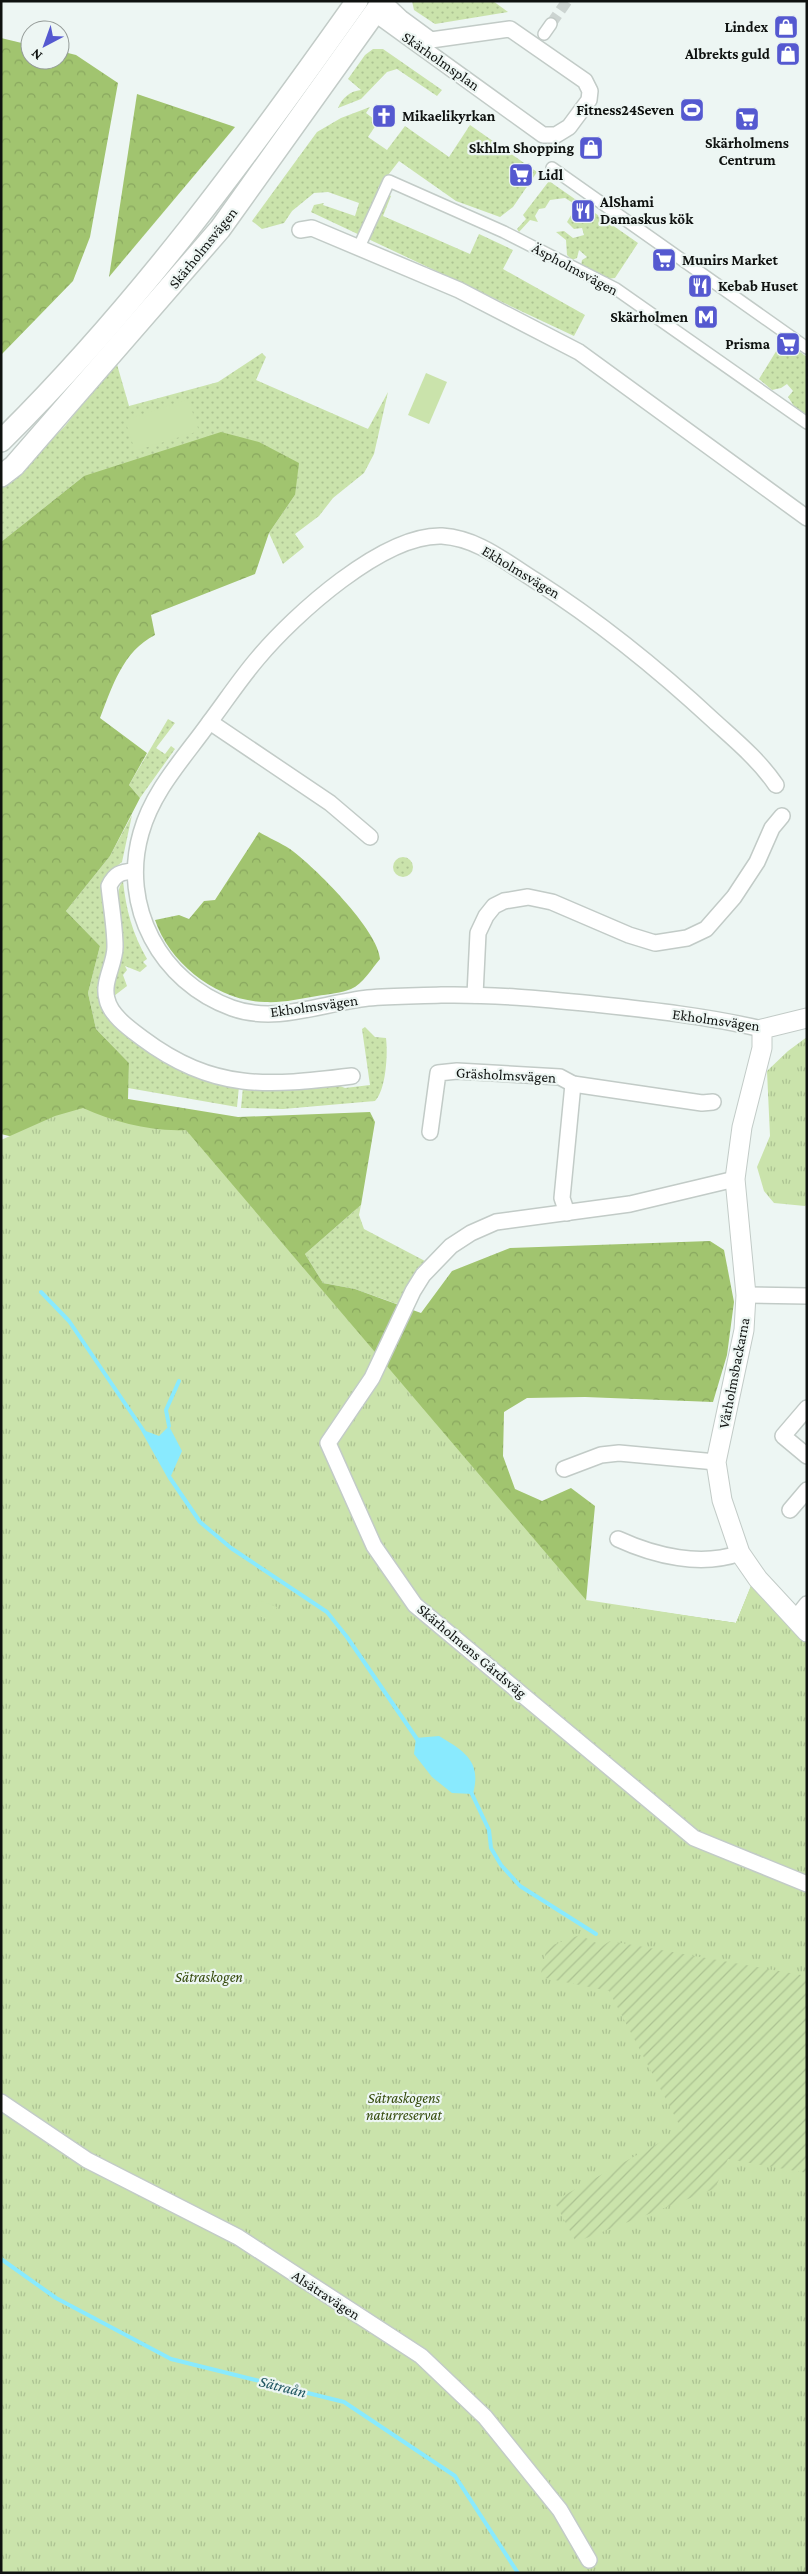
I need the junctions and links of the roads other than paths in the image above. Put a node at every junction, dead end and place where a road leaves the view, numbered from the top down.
1 (371, 4) edge
2 (552, 168) dead end
3 (300, 230) dead end
4 (359, 247) junction
5 (807, 348) edge
6 (807, 423) edge
7 (1, 441) edge
8 (1, 476) edge
9 (807, 518) edge
10 (210, 722) junction
11 (776, 785) dead end
12 (782, 816) dead end
13 (370, 837) dead end
14 (134, 871) junction
15 (475, 995) junction
16 (807, 1018) edge
17 (762, 1029) junction
18 (352, 1076) dead end
19 (573, 1084) junction
20 (713, 1102) dead end
21 (430, 1132) dead end
22 (735, 1179) junction
23 (567, 1213) junction
24 (746, 1295) junction
25 (807, 1296) edge
26 (807, 1408) edge
27 (807, 1456) edge
28 (716, 1462) junction
29 (564, 1469) dead end
30 (807, 1490) edge
31 (790, 1510) dead end
32 (618, 1539) dead end
33 (740, 1553) junction
34 (807, 1604) edge
35 (801, 1625) edge
36 (807, 1884) edge
37 (1, 2102) edge
38 (590, 2560) dead end

1 - 1 street, Skärholmsplan
1 - 7 main road, Skärholmsvägen
1 - 8 main road, Skärholmsvägen
2 - 5 street
3 - 4 street
4 - 6 street, Äspholmsvägen
4 - 9 street
10 - 11 street, Ekholmsvägen
10 - 13 street
10 - 14 street, Ekholmsvägen
12 - 15 street
14 - 15 street, Ekholmsvägen
14 - 18 street
15 - 17 street, Ekholmsvägen
16 - 17 street, Ekholmsvägen
17 - 22 street, Vårholmsbackarna
19 - 20 street, Gräsholmsvägen
19 - 21 street, Gräsholmsvägen
19 - 23 street, Gräsholmsvägen
22 - 23 street
22 - 24 street, Vårholmsbackarna
23 - 36 street, Skärholmens Gårdsväg
24 - 25 street
24 - 28 street, Vårholmsbackarna
26 - 27 street
28 - 29 street
28 - 33 street, Vårholmsbackarna
30 - 31 street
32 - 33 street
33 - 35 street, Vårholmsbackarna
34 - 35 street
37 - 38 street, Alsätravägen

